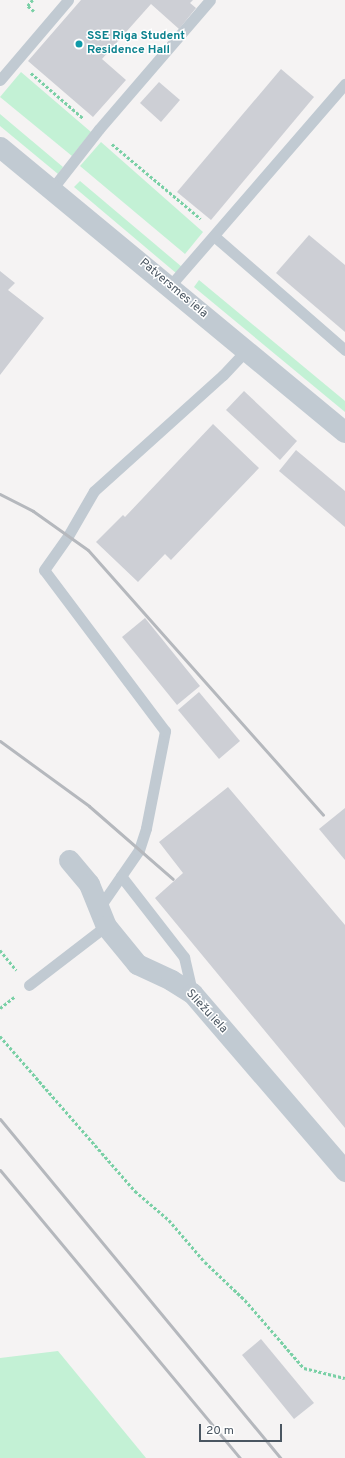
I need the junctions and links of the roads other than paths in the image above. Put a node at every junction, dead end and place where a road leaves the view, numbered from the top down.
1 (68, 0) edge
2 (210, 0) edge
3 (0, 80) edge
4 (345, 84) edge
5 (0, 147) edge
6 (52, 189) junction
7 (216, 234) junction
8 (169, 287) junction
9 (246, 350) junction
10 (345, 350) edge
11 (345, 432) edge
12 (69, 860) dead end
13 (121, 876) junction
14 (103, 917) junction
15 (29, 985) road end
16 (192, 993) junction
17 (345, 1171) edge

1 - 3 lane
2 - 6 lane
4 - 7 lane
5 - 6 street, Patversmes iela
6 - 8 street, Patversmes iela
7 - 8 lane
7 - 10 lane
8 - 9 street, Patversmes iela
9 - 11 street, Patversmes iela
9 - 13 lane
12 - 14 street, Sliežu iela
13 - 14 lane
13 - 16 lane
14 - 15 lane
14 - 16 street, Sliežu iela
16 - 17 street, Sliežu iela

